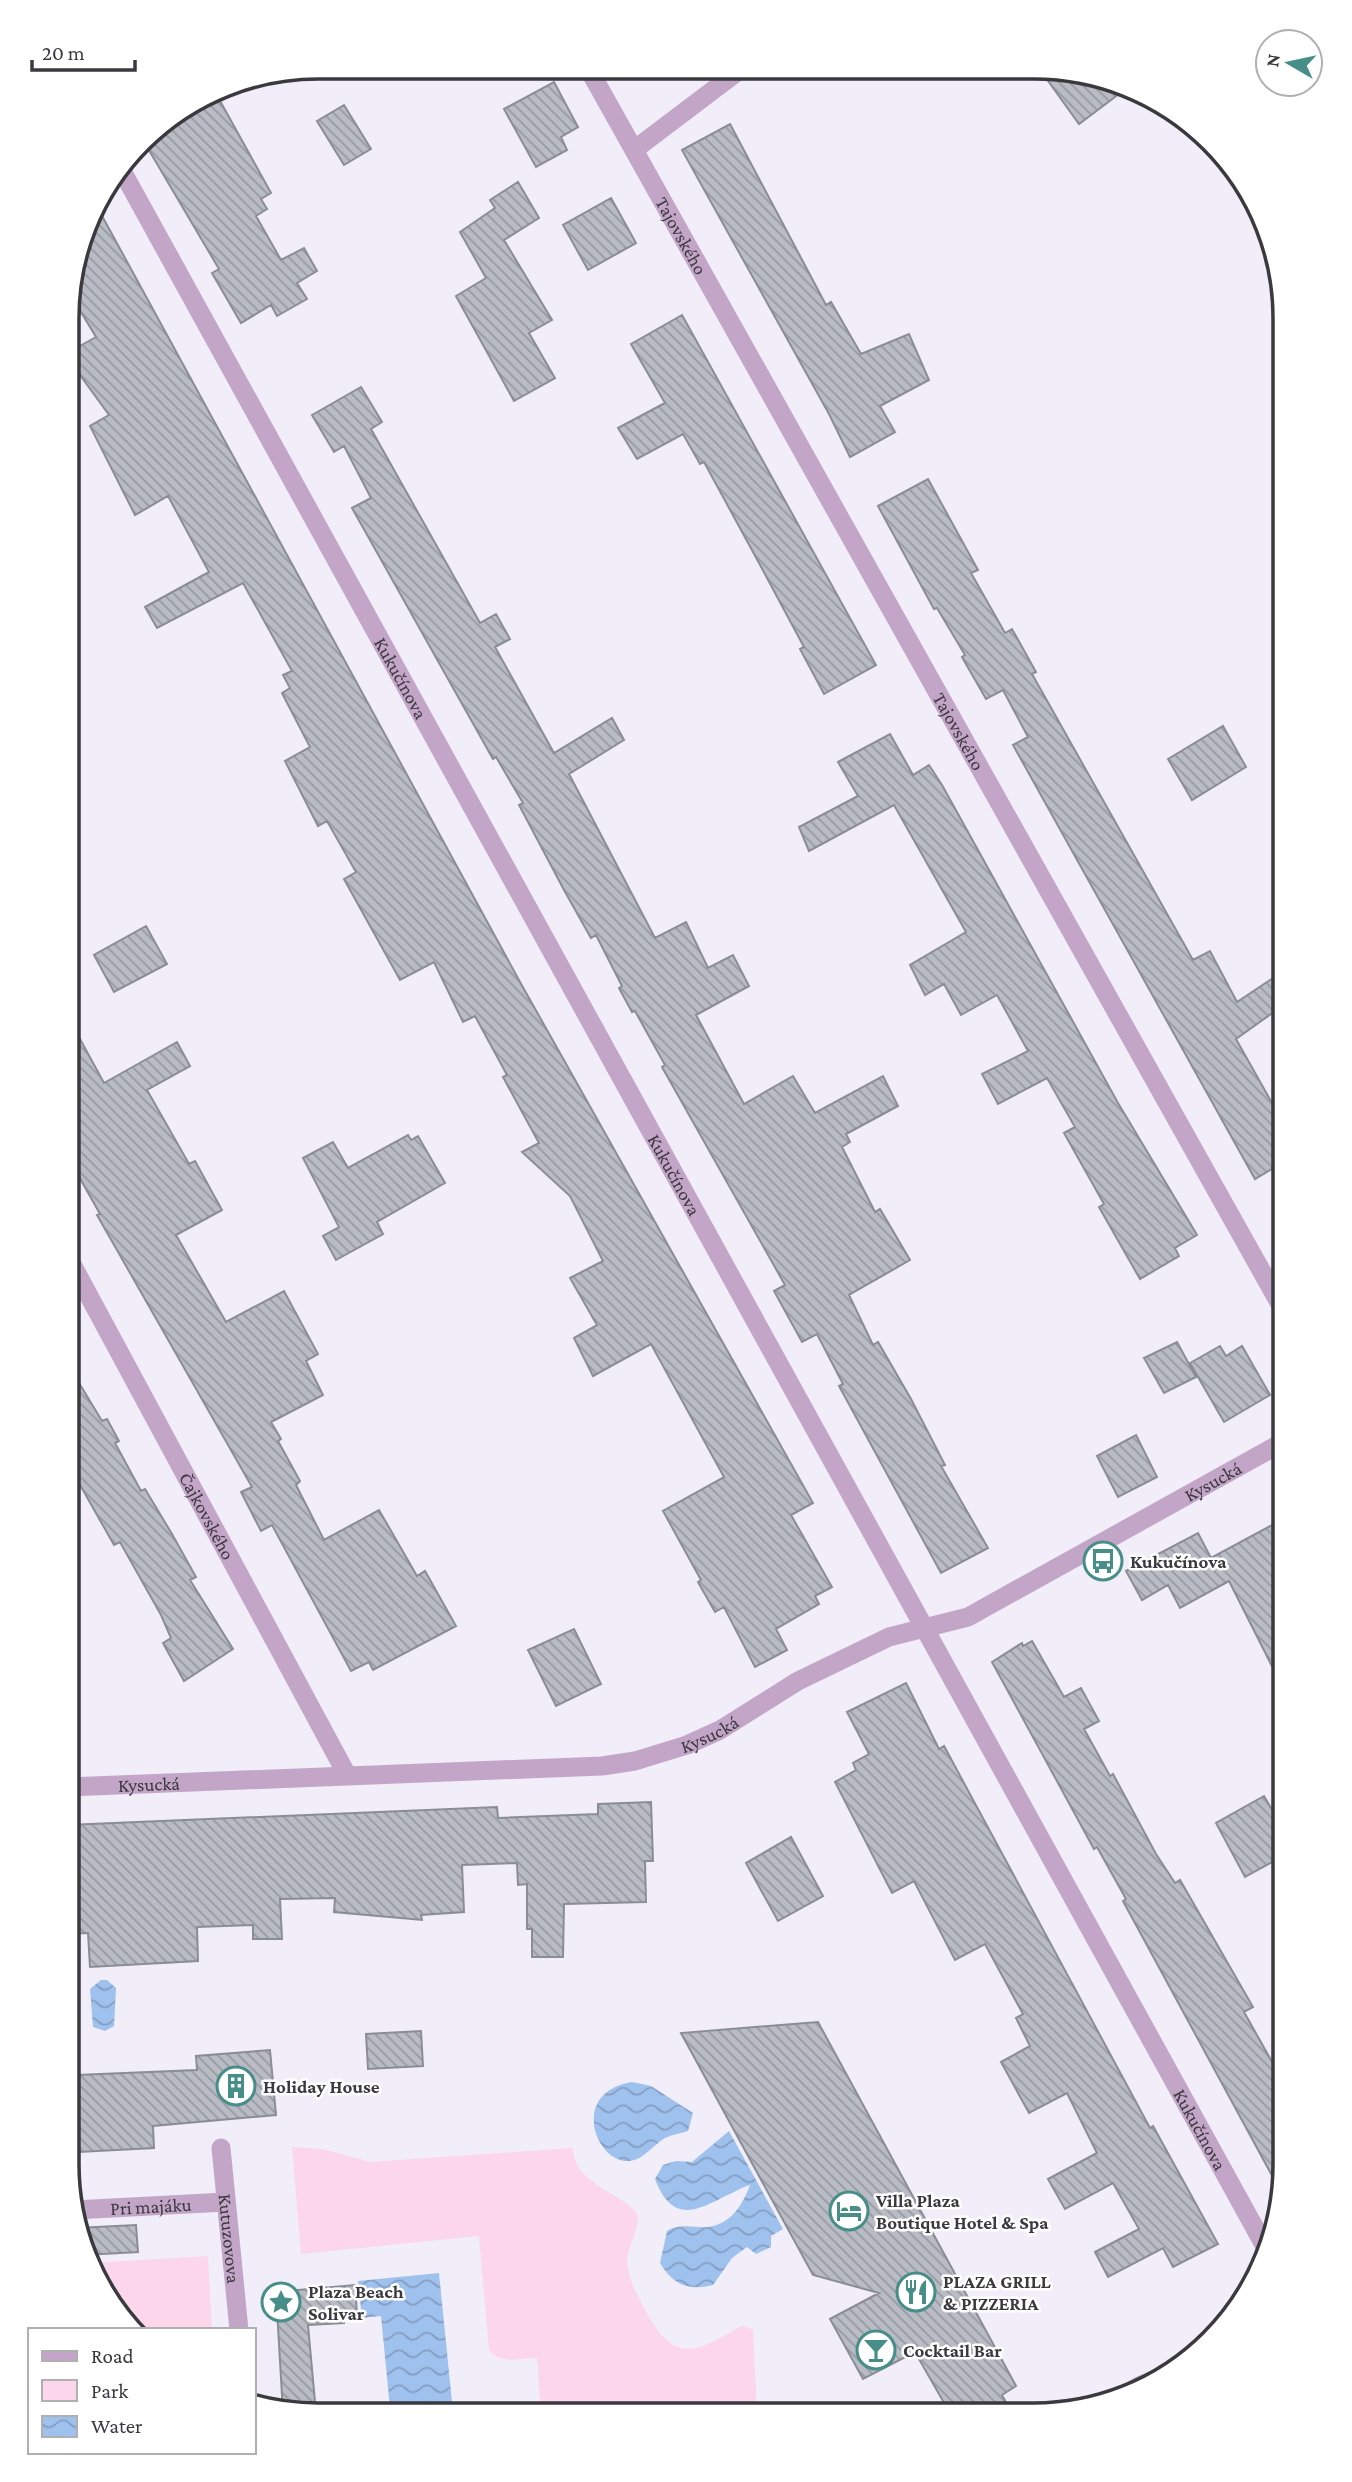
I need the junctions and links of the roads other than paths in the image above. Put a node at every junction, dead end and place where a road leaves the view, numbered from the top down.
1 (594, 79) edge
2 (728, 79) edge
3 (634, 150) junction
4 (125, 177) edge
5 (79, 1278) edge
6 (1273, 1292) edge
7 (1273, 1448) edge
8 (924, 1630) junction
9 (347, 1776) junction
10 (79, 1787) edge
11 (221, 2148) dead end
12 (226, 2202) junction
13 (83, 2210) edge
14 (1261, 2239) edge
15 (239, 2328) edge

1 - 3 street, Tajovského
2 - 3 street
3 - 6 street, Tajovského
4 - 8 street, Kukučínova
5 - 9 street, Čajkovského
7 - 8 street, Kysucká
8 - 9 street, Kysucká
8 - 14 street, Kukučínova
9 - 10 street, Kysucká
11 - 12 street, Kutuzovova
12 - 13 street, Pri majáku
12 - 15 street, Kutuzovova

